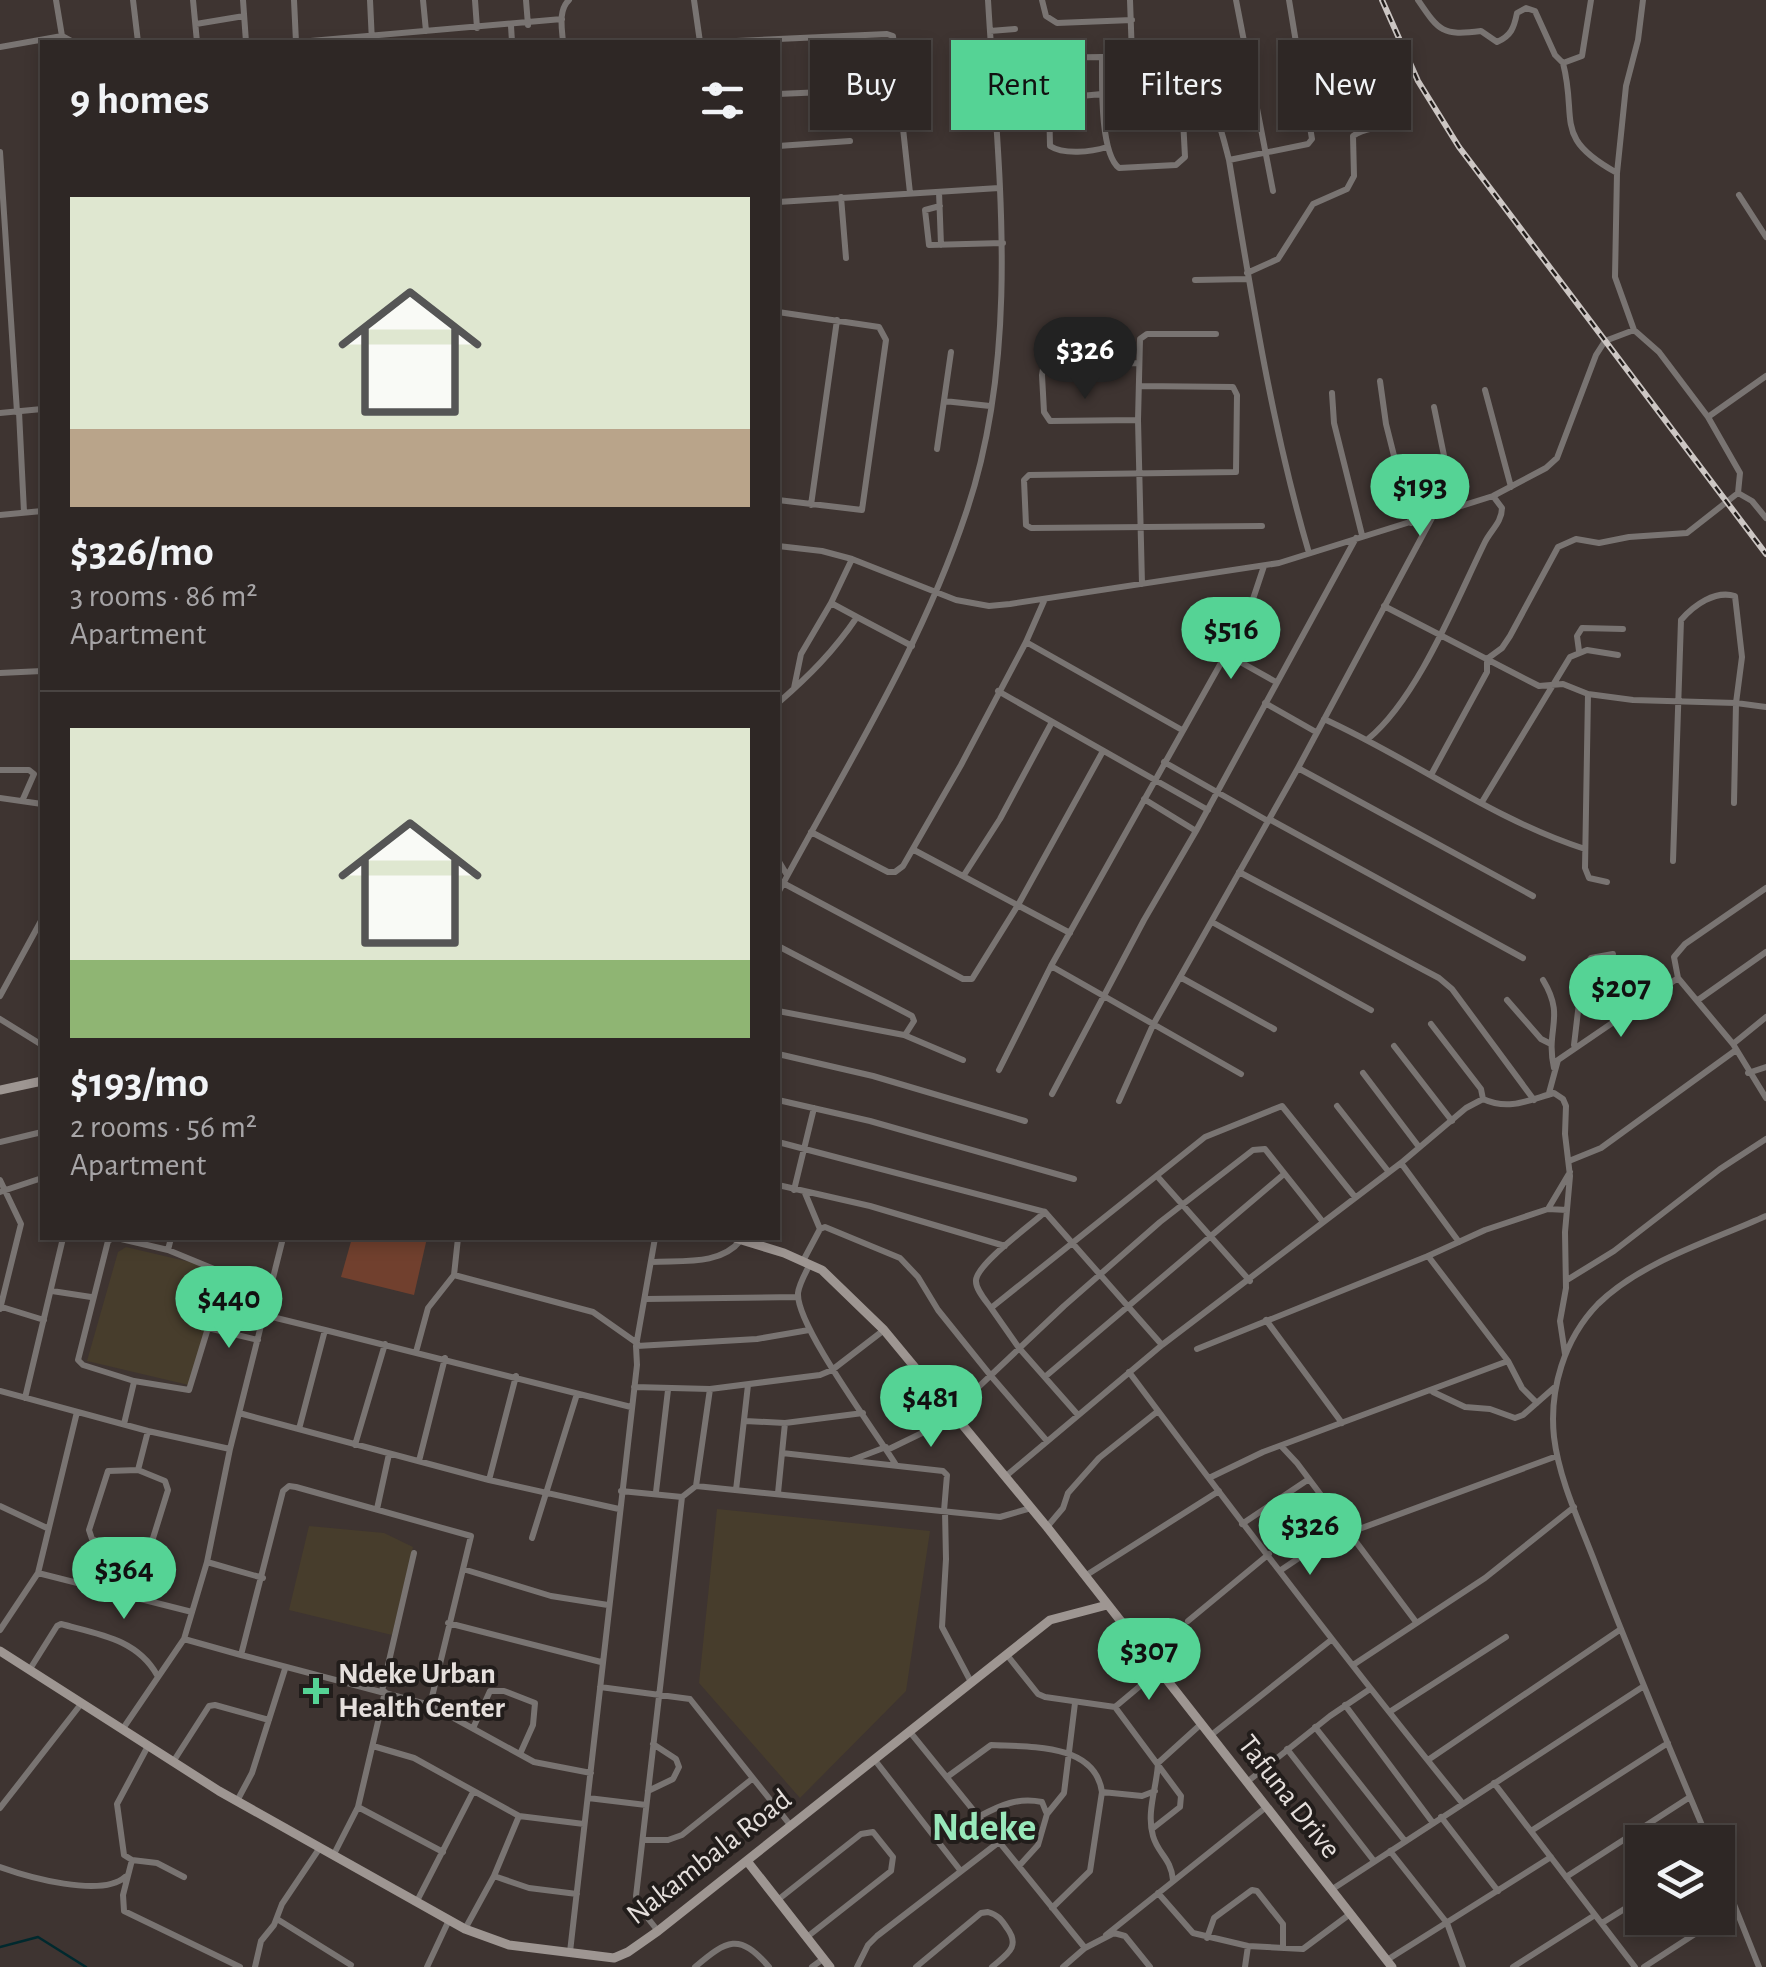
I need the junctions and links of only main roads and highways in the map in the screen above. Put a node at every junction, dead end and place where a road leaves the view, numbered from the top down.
1 (40, 1082) edge
2 (0, 1090) edge
3 (744, 1240) edge
4 (1106, 1605) junction
5 (0, 1651) edge
6 (747, 1860) junction
7 (598, 1962) edge
8 (827, 1963) edge
9 (1389, 1964) edge

1 - 2 main road
3 - 4 main road, Tafuna Drive
4 - 6 main road, Nakambala Road
4 - 9 main road, Tafuna Drive
5 - 7 main road, Nakambala Road
6 - 7 main road, Nakambala Road
6 - 8 main road

